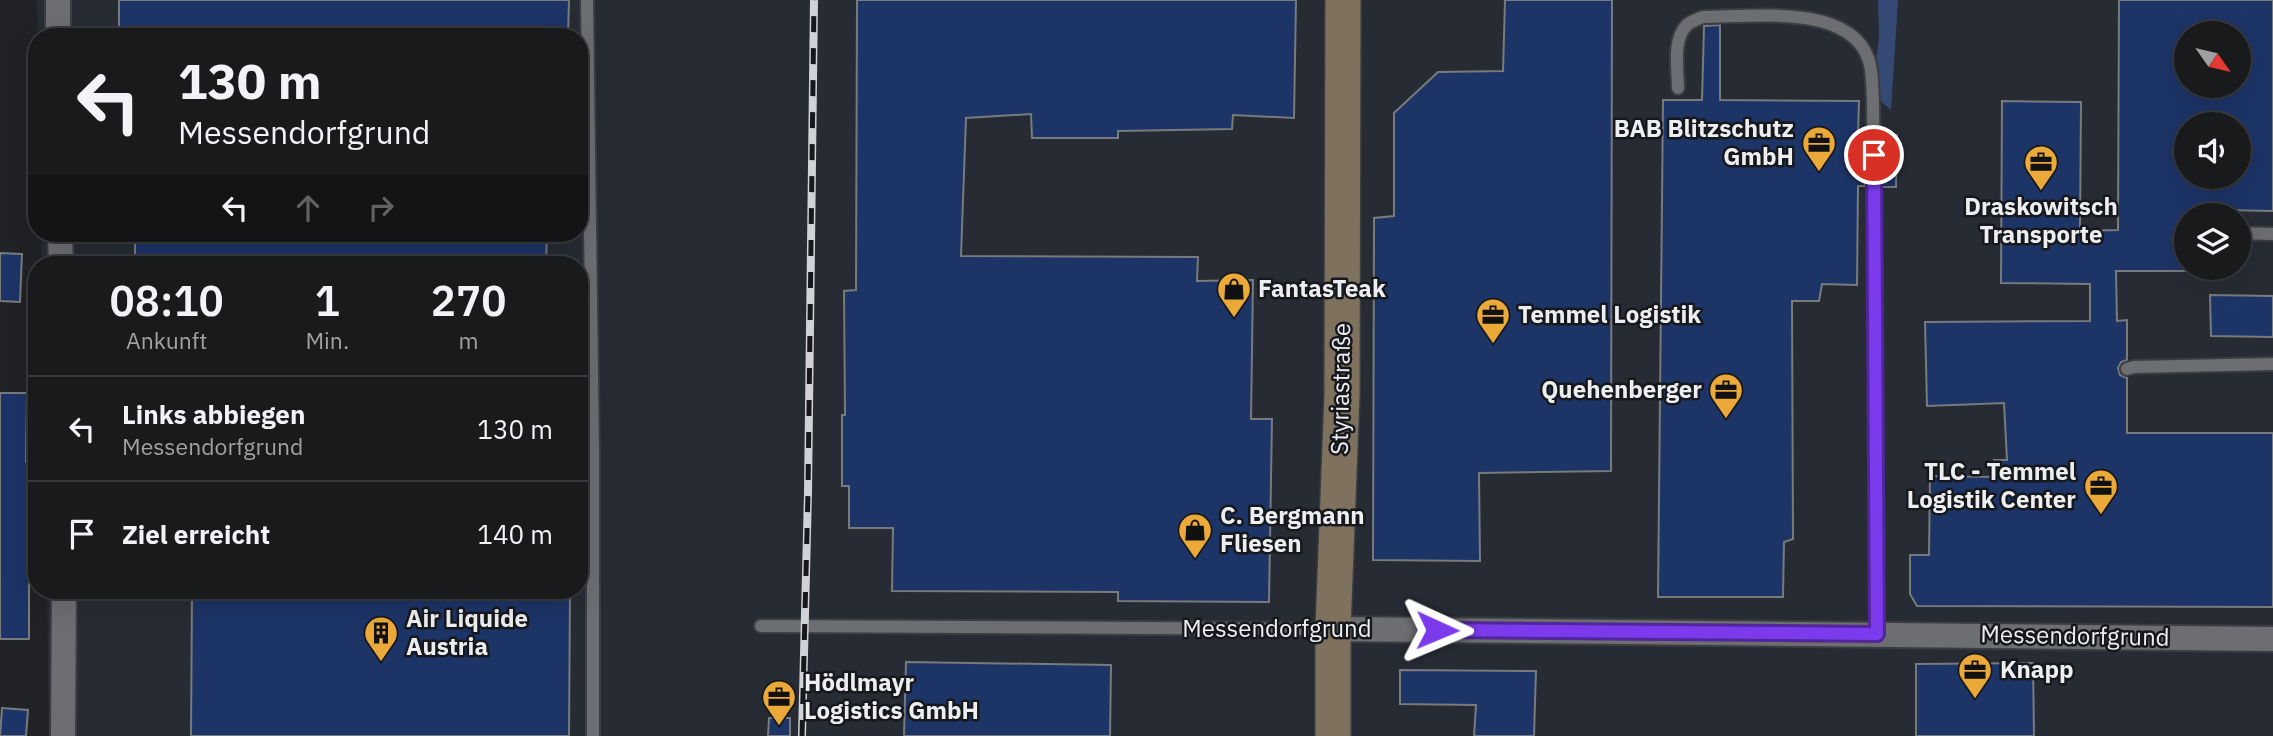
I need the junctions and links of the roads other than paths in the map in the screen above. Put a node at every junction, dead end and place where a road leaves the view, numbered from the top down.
1 (58, 0) edge
2 (587, 0) edge
3 (1343, 0) edge
4 (58, 28) edge
5 (587, 28) edge
6 (588, 75) edge
7 (1678, 88) dead end
8 (2251, 233) edge
9 (2273, 234) edge
10 (2273, 364) edge
11 (2127, 369) dead end
12 (64, 599) edge
13 (761, 626) dead end
14 (1334, 629) junction
15 (1877, 634) junction
16 (2273, 639) edge
17 (63, 736) edge
18 (593, 736) edge
19 (1333, 736) edge

1 - 4 street
2 - 5 lane
3 - 14 street, Styriastraße
6 - 18 lane
7 - 15 lane
8 - 9 lane
10 - 11 lane
12 - 17 street
13 - 14 lane, Messendorfgrund
14 - 15 street, Messendorfgrund
14 - 19 street, Styriastraße
15 - 16 street, Messendorfgrund

